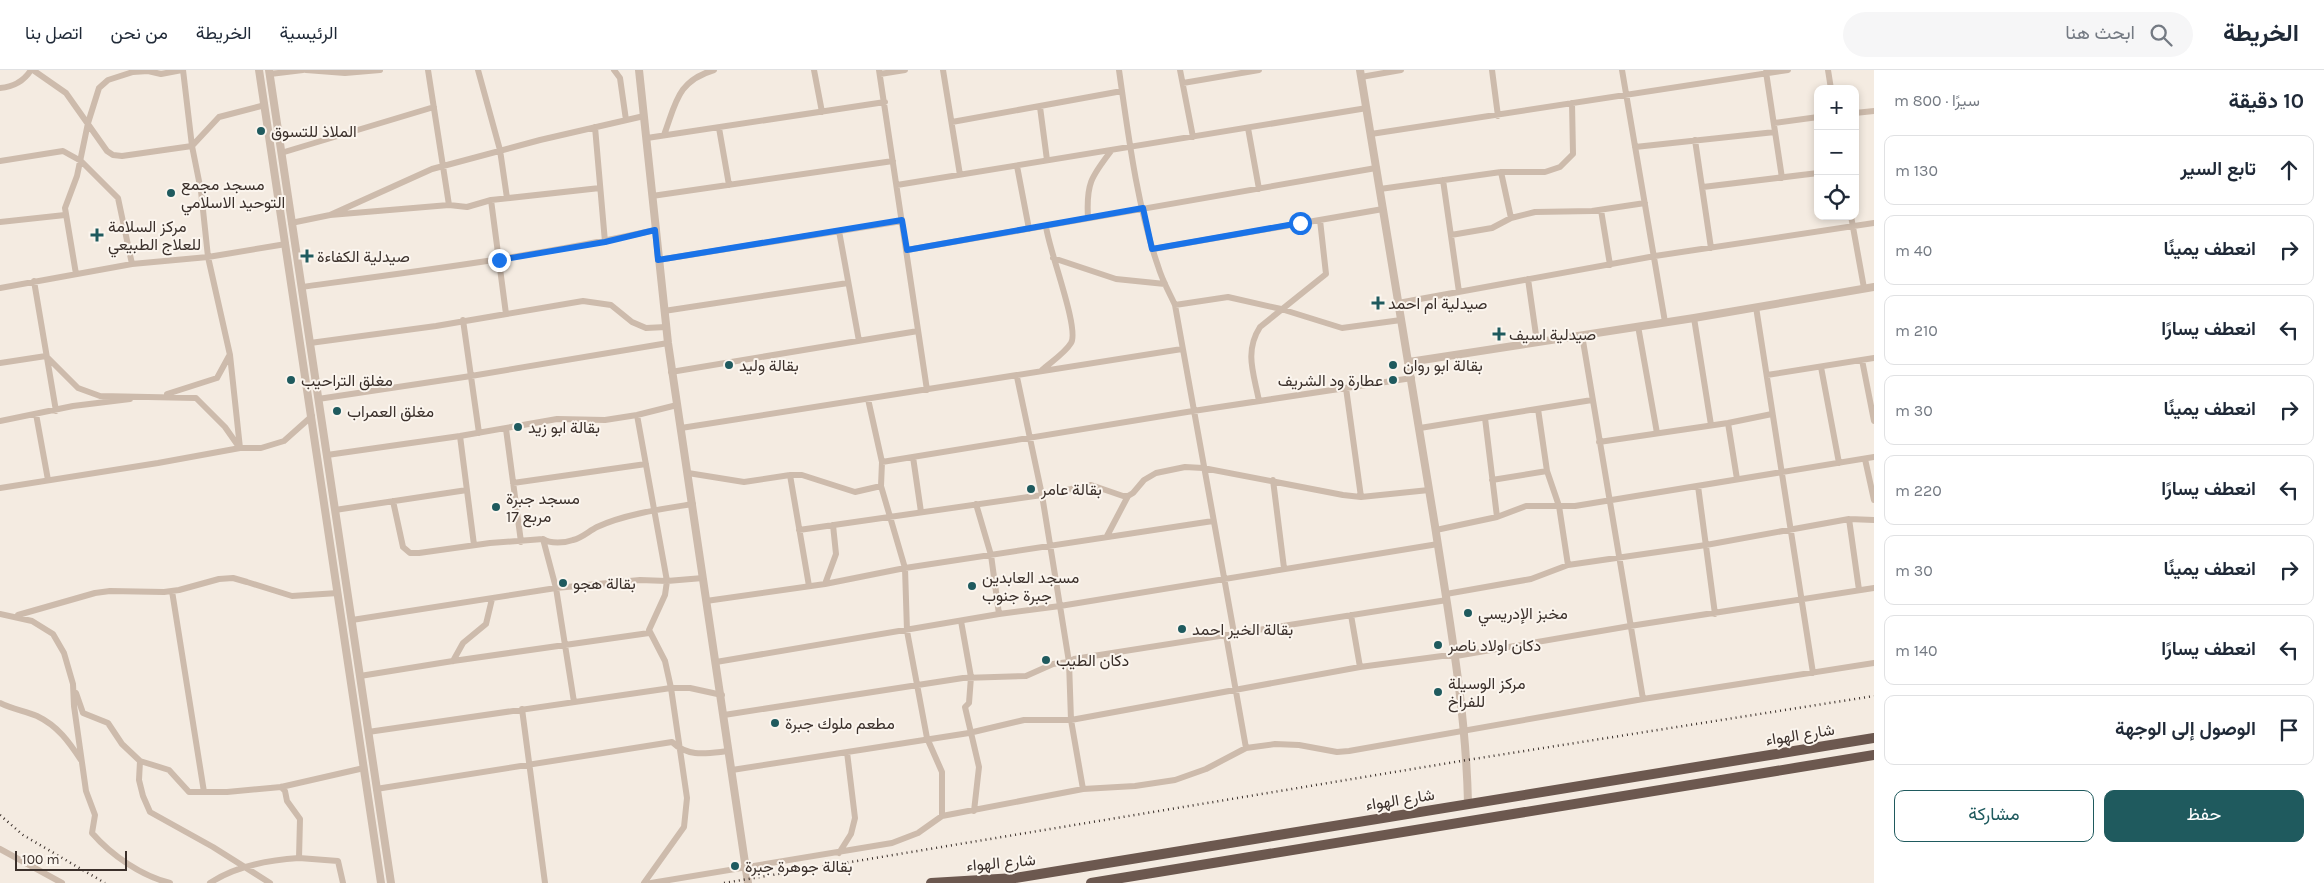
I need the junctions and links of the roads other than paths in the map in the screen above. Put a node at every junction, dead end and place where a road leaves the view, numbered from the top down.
1 (32, 70) edge
2 (183, 70) edge
3 (260, 70) edge
4 (305, 70) edge
5 (380, 70) edge
6 (428, 70) edge
7 (478, 70) edge
8 (614, 70) edge
9 (640, 70) edge
10 (714, 70) edge
11 (814, 70) edge
12 (905, 70) edge
13 (943, 70) edge
14 (1119, 70) edge
15 (1180, 70) edge
16 (1259, 70) edge
17 (1401, 70) edge
18 (1492, 70) edge
19 (1622, 70) edge
20 (1788, 70) edge
21 (1828, 70) edge
22 (270, 72) edge
23 (879, 72) edge
24 (1766, 72) junction
25 (1361, 74) edge
26 (1183, 83) junction
27 (1830, 85) edge
28 (0, 88) edge
29 (1122, 91) junction
30 (1626, 94) junction
31 (884, 102) junction
32 (1572, 103) junction
33 (265, 105) junction
34 (434, 107) junction
35 (1040, 107) junction
36 (1367, 108) junction
37 (1874, 111) edge
38 (822, 112) junction
39 (1859, 113) edge
40 (644, 116) junction
41 (1498, 116) junction
42 (1814, 118) edge
43 (626, 120) junction
44 (952, 122) junction
45 (88, 123) junction
46 (1774, 123) junction
47 (595, 127) junction
48 (719, 128) junction
49 (1248, 128) junction
50 (1775, 132) junction
51 (1371, 134) junction
52 (664, 136) junction
53 (1193, 137) junction
54 (647, 138) junction
55 (1694, 140) junction
56 (192, 146) junction
57 (1131, 147) junction
58 (1634, 147) junction
59 (500, 150) junction
60 (1112, 151) junction
61 (281, 153) junction
62 (893, 160) junction
63 (1048, 160) junction
64 (0, 161) edge
65 (82, 161) junction
66 (444, 166) junction
67 (1017, 166) junction
68 (1376, 168) junction
69 (1501, 172) junction
70 (1814, 174) edge
71 (960, 175) junction
72 (1782, 178) junction
73 (1443, 180) junction
74 (730, 184) junction
75 (897, 185) junction
76 (1703, 187) junction
77 (600, 188) junction
78 (1259, 189) junction
79 (1380, 189) junction
80 (652, 196) junction
81 (507, 198) junction
82 (491, 200) junction
83 (1645, 203) junction
84 (449, 205) junction
85 (1143, 208) junction
86 (1383, 209) junction
87 (1601, 210) junction
88 (64, 215) junction
89 (330, 215) junction
90 (1088, 218) junction
91 (1511, 218) junction
92 (902, 220) junction
93 (1320, 220) junction
94 (1851, 220) edge
95 (0, 222) edge
96 (291, 222) junction
97 (1874, 223) edge
98 (1046, 226) junction
99 (1852, 226) junction
100 (1028, 229) junction
101 (655, 230) junction
102 (839, 230) junction
103 (1451, 235) junction
104 (605, 242) junction
105 (286, 244) junction
106 (1711, 248) junction
107 (1152, 249) junction
108 (907, 250) junction
109 (208, 256) junction
110 (1655, 256) junction
111 (1053, 258) junction
112 (499, 260) junction
113 (658, 260) junction
114 (132, 264) junction
115 (1610, 265) junction
116 (76, 274) junction
117 (1528, 280) junction
118 (34, 282) junction
119 (848, 284) junction
120 (1165, 284) junction
121 (301, 287) junction
122 (1874, 287) edge
123 (0, 288) edge
124 (1864, 288) junction
125 (1459, 292) junction
126 (1398, 303) junction
127 (1175, 305) junction
128 (1756, 307) junction
129 (1281, 309) junction
130 (664, 311) junction
131 (506, 314) junction
132 (1694, 318) junction
133 (464, 320) junction
134 (1401, 320) junction
135 (1665, 322) junction
136 (1638, 326) junction
137 (666, 327) junction
138 (918, 330) junction
139 (1582, 334) junction
140 (859, 341) junction
141 (1537, 342) junction
142 (310, 343) junction
143 (668, 343) junction
144 (1182, 350) junction
145 (230, 355) junction
146 (46, 356) junction
147 (1874, 358) edge
148 (1862, 360) junction
149 (1409, 362) junction
150 (0, 363) edge
151 (1821, 367) junction
152 (1042, 370) junction
153 (671, 372) junction
154 (1767, 375) junction
155 (471, 376) junction
156 (1017, 377) junction
157 (1412, 378) junction
158 (1346, 388) junction
159 (927, 390) junction
160 (161, 396) junction
161 (318, 399) junction
162 (868, 399) junction
163 (1592, 400) junction
164 (1259, 401) junction
165 (677, 405) junction
166 (1538, 410) junction
167 (56, 411) junction
168 (1193, 411) junction
169 (36, 414) junction
170 (1772, 414) junction
171 (637, 415) junction
172 (312, 416) junction
173 (1485, 418) junction
174 (0, 421) edge
175 (1874, 421) edge
176 (1728, 423) junction
177 (1711, 425) junction
178 (506, 428) junction
179 (681, 428) junction
180 (1420, 428) junction
181 (479, 433) junction
182 (1657, 433) junction
183 (460, 436) junction
184 (1028, 438) junction
185 (1600, 442) junction
186 (240, 448) junction
187 (327, 455) junction
188 (913, 457) junction
189 (1874, 457) edge
190 (1865, 459) junction
191 (882, 462) junction
192 (1839, 462) junction
193 (646, 464) junction
194 (1203, 468) junction
195 (1547, 471) junction
196 (1781, 472) junction
197 (688, 473) junction
198 (790, 475) junction
199 (1737, 479) junction
200 (48, 480) junction
201 (1273, 480) junction
202 (1492, 480) junction
203 (513, 483) junction
204 (881, 486) junction
205 (1698, 486) junction
206 (0, 488) edge
207 (467, 490) junction
208 (1429, 490) junction
209 (1042, 495) junction
210 (1128, 496) junction
211 (1361, 497) junction
212 (393, 500) junction
213 (1874, 500) edge
214 (1610, 501) junction
215 (692, 504) junction
216 (976, 504) junction
217 (1559, 506) junction
218 (335, 510) junction
219 (654, 510) junction
220 (921, 512) junction
221 (889, 517) junction
222 (1497, 518) junction
223 (1849, 519) junction
224 (1874, 520) edge
225 (1213, 521) junction
226 (833, 525) junction
227 (1790, 529) junction
228 (799, 530) junction
229 (1436, 530) junction
230 (1107, 536) junction
231 (543, 539) junction
232 (521, 542) junction
233 (1438, 544) junction
234 (474, 545) junction
235 (1706, 545) junction
236 (1050, 546) junction
237 (991, 556) junction
238 (1618, 557) junction
239 (1568, 565) junction
240 (906, 568) junction
241 (1284, 568) junction
242 (703, 578) junction
243 (1224, 578) junction
244 (667, 581) junction
245 (826, 584) junction
246 (809, 586) junction
247 (556, 588) junction
248 (1874, 588) edge
249 (1859, 590) junction
250 (172, 591) junction
251 (338, 593) junction
252 (1446, 597) junction
253 (492, 599) junction
254 (1800, 600) junction
255 (706, 601) junction
256 (1060, 606) junction
257 (0, 614) edge
258 (999, 614) junction
259 (1351, 614) junction
260 (1715, 614) junction
261 (16, 616) junction
262 (352, 620) junction
263 (960, 621) junction
264 (1630, 626) junction
265 (908, 631) junction
266 (649, 633) junction
267 (1234, 634) junction
268 (1226, 635) junction
269 (565, 645) junction
270 (1456, 656) junction
271 (453, 661) junction
272 (716, 662) junction
273 (1069, 662) junction
274 (1874, 663) edge
275 (1360, 667) junction
276 (1813, 673) junction
277 (360, 676) junction
278 (971, 677) junction
279 (73, 684) junction
280 (916, 685) junction
281 (671, 688) junction
282 (1235, 691) junction
283 (722, 695) junction
284 (1643, 699) junction
285 (574, 702) junction
286 (0, 703) edge
287 (522, 709) junction
288 (724, 714) junction
289 (1071, 720) junction
290 (1465, 729) junction
291 (368, 732) junction
292 (969, 733) junction
293 (927, 738) junction
294 (1874, 738) edge
295 (1246, 748) junction
296 (681, 751) junction
297 (730, 751) junction
298 (847, 752) junction
299 (1874, 755) edge
300 (140, 761) junction
301 (84, 763) junction
302 (530, 763) junction
303 (364, 768) junction
304 (732, 770) junction
305 (281, 787) junction
306 (376, 788) junction
307 (1084, 789) junction
308 (204, 792) junction
309 (1468, 804) junction
310 (974, 811) junction
311 (942, 816) junction
312 (0, 849) edge
313 (839, 853) junction
314 (299, 858) junction
315 (244, 867) junction
316 (746, 868) junction
317 (747, 882) edge
318 (62, 883) edge
319 (170, 883) edge
320 (210, 883) edge
321 (270, 883) edge
322 (343, 883) edge
323 (382, 883) edge
324 (391, 883) edge
325 (545, 883) edge
326 (644, 883) edge
327 (651, 883) edge
328 (931, 883) edge
329 (1091, 883) edge

1 - 28 street
1 - 45 street
2 - 45 street
2 - 56 street
3 - 33 street
4 - 5 street
4 - 22 street
6 - 34 street
7 - 59 street
8 - 43 street
9 - 40 street
10 - 52 street
11 - 38 street
12 - 23 street
13 - 44 street
14 - 29 street
15 - 26 street
16 - 26 street
17 - 25 street
18 - 41 street
19 - 30 street
20 - 24 street
21 - 27 street
22 - 61 street
23 - 31 street
24 - 30 street
24 - 46 street
25 - 36 street
26 - 53 street
29 - 35 street
29 - 57 street
30 - 32 street
30 - 58 street
31 - 38 street
31 - 62 street
32 - 41 street
32 - 69 street
33 - 56 street
33 - 105 street
34 - 61 street
34 - 66 street
35 - 44 street
35 - 63 street
36 - 49 street
36 - 51 street
37 - 39 street
38 - 48 street
40 - 43 street
40 - 54 street
41 - 51 street
42 - 46 street
43 - 47 street
44 - 71 street
45 - 56 street
45 - 65 street
46 - 50 street
47 - 59 street
47 - 77 street
48 - 52 street
48 - 74 street
49 - 53 street
49 - 78 street
50 - 55 street
50 - 72 street
51 - 68 street
52 - 54 street
53 - 57 street
54 - 80 street
55 - 58 street
55 - 76 street
56 - 109 street
57 - 60 street
57 - 85 street
58 - 83 street
59 - 66 street
59 - 81 street
60 - 63 street
60 - 90 street
61 - 96 street
62 - 74 street
62 - 75 street
63 - 67 street
64 - 65 street
65 - 88 street
65 - 114 street
66 - 84 street
66 - 89 street
67 - 71 street
67 - 100 street
68 - 78 street
68 - 79 street
69 - 73 street
69 - 91 street
70 - 72 street
71 - 75 street
72 - 76 street
73 - 79 street
73 - 103 street
74 - 80 street
75 - 92 street
76 - 106 street
77 - 81 street
77 - 104 street
78 - 85 street
79 - 86 street
80 - 101 street
81 - 82 street
82 - 84 street
82 - 112 street
83 - 87 street
83 - 110 street
84 - 89 street
85 - 90 street
85 - 107 street
86 - 93 street
86 - 126 street
87 - 91 street
87 - 115 street
88 - 95 street
88 - 116 street
89 - 96 street
90 - 98 street
91 - 103 street
92 - 102 street
92 - 108 street
93 - 107 street
93 - 129 street
94 - 99 street
96 - 121 street
97 - 99 street
98 - 100 street
98 - 111 street
99 - 106 street
99 - 124 street
100 - 108 street
101 - 104 street
101 - 113 street
102 - 113 street
102 - 119 street
103 - 125 street
104 - 112 street
105 - 109 street
105 - 172 street
106 - 110 street
107 - 120 street
108 - 138 street
109 - 114 street
109 - 145 street
110 - 115 street
110 - 135 street
111 - 120 street
111 - 152 street
112 - 121 street
112 - 131 street
113 - 130 street
114 - 116 street
115 - 117 street
116 - 118 street
117 - 125 street
117 - 141 street
118 - 123 street
118 - 146 street
119 - 130 street
119 - 140 street
120 - 127 street
121 - 142 street
122 - 124 street
124 - 128 street
125 - 126 street
126 - 134 street
127 - 129 street
127 - 144 street
128 - 132 street
128 - 154 street
129 - 134 street
129 - 164 street
130 - 137 street
131 - 133 street
131 - 137 street
132 - 135 street
132 - 177 street
133 - 142 street
133 - 155 street
134 - 149 street
135 - 136 street
136 - 139 street
136 - 182 street
137 - 143 street
138 - 140 street
138 - 159 street
139 - 141 street
139 - 163 street
140 - 153 street
141 - 149 street
142 - 161 street
143 - 153 street
143 - 155 street
144 - 152 street
144 - 168 street
145 - 160 street
145 - 186 street
146 - 150 street
146 - 160 street
146 - 167 street
147 - 148 street
148 - 151 street
148 - 175 street
149 - 157 street
151 - 154 street
151 - 192 street
152 - 156 street
153 - 165 street
154 - 170 street
155 - 161 street
155 - 181 street
156 - 159 street
156 - 184 street
157 - 158 street
157 - 180 street
158 - 164 street
158 - 211 street
159 - 162 street
160 - 167 street
160 - 186 street
161 - 187 street
162 - 179 street
162 - 191 street
163 - 166 street
163 - 185 street
164 - 168 street
165 - 171 street
165 - 179 street
166 - 173 street
166 - 195 street
167 - 169 street
168 - 184 street
168 - 194 street
169 - 174 street
169 - 200 street
170 - 176 street
170 - 196 street
171 - 178 street
171 - 193 street
172 - 186 street
172 - 251 street
173 - 180 street
173 - 202 street
176 - 177 street
176 - 199 street
177 - 182 street
178 - 181 street
178 - 203 street
179 - 197 street
180 - 208 street
181 - 183 street
182 - 185 street
183 - 187 street
183 - 207 street
184 - 188 street
184 - 209 street
185 - 214 street
186 - 200 street
187 - 218 street
188 - 191 street
188 - 220 street
189 - 190 street
190 - 192 street
190 - 213 street
191 - 204 street
192 - 196 street
193 - 203 street
193 - 219 street
194 - 201 street
194 - 210 street
194 - 225 street
195 - 202 street
195 - 217 street
196 - 199 street
196 - 227 street
197 - 198 street
197 - 215 street
198 - 204 street
198 - 228 street
199 - 205 street
200 - 206 street
201 - 211 street
201 - 241 street
202 - 222 street
203 - 232 street
204 - 221 street
205 - 214 street
205 - 235 street
207 - 212 street
207 - 234 street
208 - 211 street
208 - 229 street
209 - 210 street
209 - 216 street
209 - 236 street
210 - 230 street
212 - 218 street
212 - 234 street
214 - 217 street
214 - 238 street
215 - 219 street
215 - 242 street
216 - 220 street
216 - 237 street
217 - 222 street
217 - 239 street
218 - 262 street
219 - 231 street
219 - 244 street
220 - 221 street
221 - 226 street
221 - 240 street
222 - 229 street
223 - 224 street
223 - 227 street
223 - 249 street
225 - 230 street
225 - 243 street
226 - 228 street
226 - 245 street
227 - 235 street
227 - 254 street
228 - 246 street
229 - 233 street
230 - 236 street
231 - 232 street
231 - 247 street
232 - 234 street
233 - 241 street
233 - 252 street
235 - 238 street
235 - 260 street
236 - 237 street
236 - 256 street
237 - 240 street
237 - 258 street
238 - 239 street
238 - 264 street
239 - 252 street
240 - 245 street
240 - 265 street
241 - 243 street
242 - 244 street
242 - 255 street
243 - 256 street
243 - 267 street
244 - 247 street
244 - 266 street
245 - 246 street
246 - 255 street
247 - 253 street
247 - 269 street
248 - 249 street
249 - 254 street
250 - 251 street
250 - 261 street
250 - 308 street
251 - 303 street
252 - 259 street
252 - 270 street
253 - 262 street
253 - 271 street
254 - 260 street
254 - 276 street
255 - 272 street
256 - 258 street
256 - 273 street
257 - 261 street
258 - 263 street
259 - 267 street
259 - 275 street
260 - 264 street
261 - 279 street
262 - 277 street
263 - 265 street
263 - 278 street
264 - 270 street
264 - 284 street
265 - 272 street
265 - 280 street
266 - 269 street
266 - 281 street
267 - 268 street
268 - 273 street
268 - 282 street
269 - 271 street
269 - 285 street
270 - 275 street
270 - 290 street
271 - 277 street
272 - 283 street
273 - 278 street
273 - 289 street
274 - 276 street
275 - 282 street
276 - 284 street
277 - 291 street
278 - 280 street
278 - 292 street
279 - 300 street
279 - 301 street
280 - 288 street
280 - 293 street
281 - 283 street
281 - 285 street
281 - 296 street
282 - 289 street
282 - 295 street
283 - 288 street
284 - 290 street
285 - 287 street
286 - 301 street
287 - 291 street
287 - 302 street
288 - 297 street
289 - 292 street
289 - 307 street
290 - 295 street
290 - 309 street
291 - 306 street
292 - 293 street
292 - 310 street
293 - 298 street
293 - 311 street
294 - 309 highway, شارع الهواء
295 - 307 street
296 - 297 street
296 - 302 street
296 - 326 street
297 - 304 street
298 - 304 street
298 - 313 street
299 - 329 highway, شارع الهواء
300 - 308 street
300 - 315 street
301 - 319 street
302 - 306 street
302 - 325 street
303 - 305 street
303 - 323 street
304 - 316 street
305 - 308 street
305 - 314 street
306 - 324 street
307 - 310 street
309 - 328 highway, شارع الهواء
310 - 311 street
311 - 313 street
312 - 318 street
313 - 316 street
314 - 315 street
314 - 322 street
315 - 320 street
315 - 321 street
316 - 317 street
316 - 327 street

